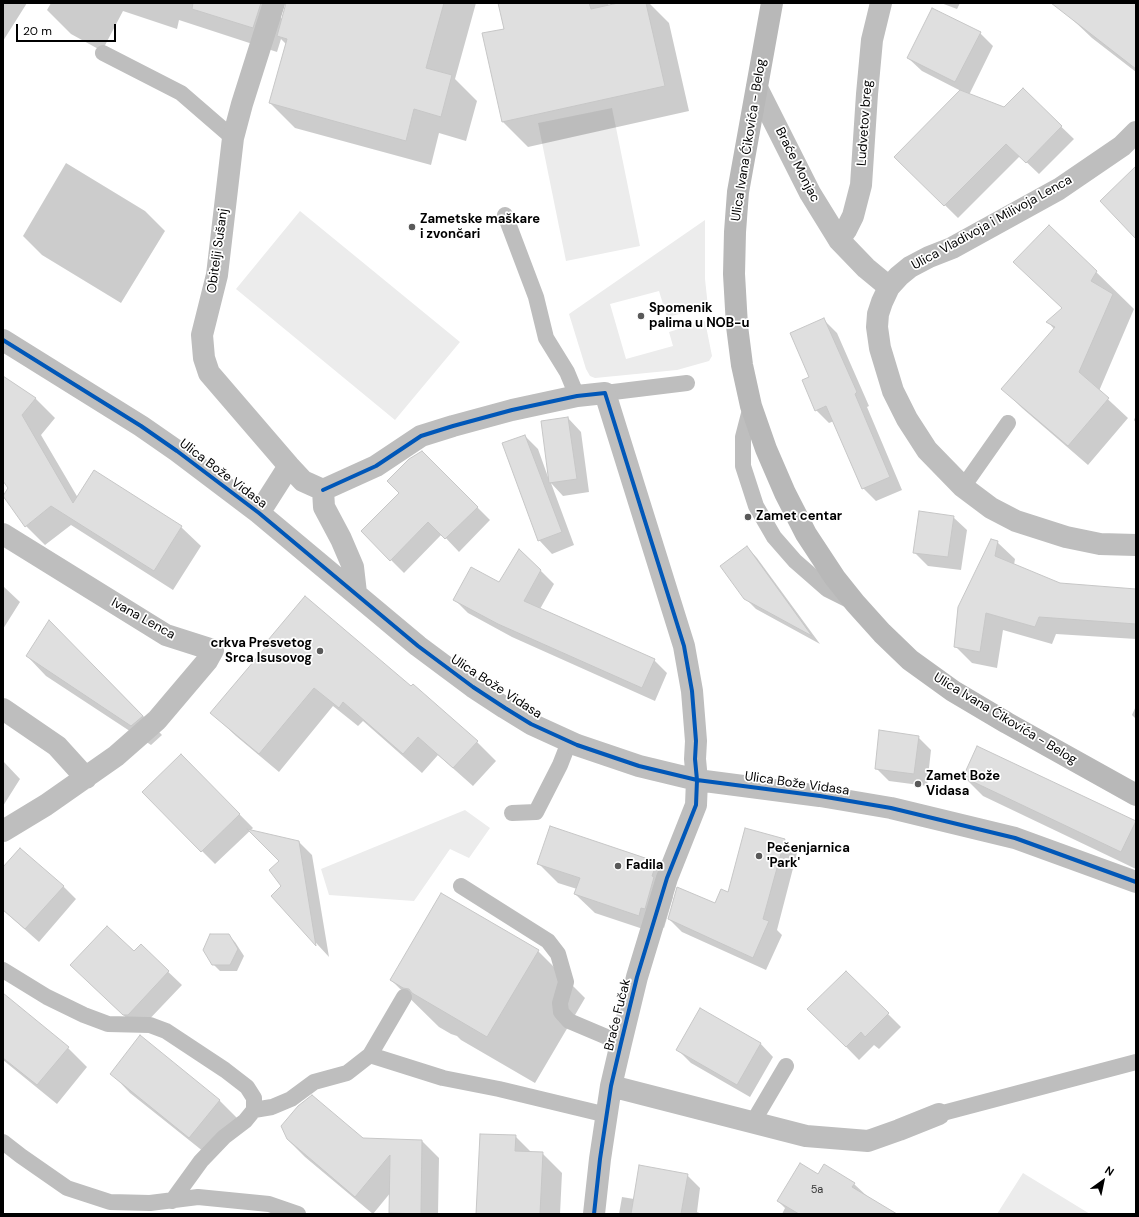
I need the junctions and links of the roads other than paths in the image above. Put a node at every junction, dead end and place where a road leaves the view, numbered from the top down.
1 (274, 3) edge
2 (772, 3) edge
3 (881, 3) edge
4 (103, 53) dead end
5 (757, 88) junction
6 (1136, 132) edge
7 (233, 138) junction
8 (505, 215) dead end
9 (839, 240) junction
10 (890, 287) junction
11 (3, 340) edge
12 (687, 383) dead end
13 (604, 393) junction
14 (576, 396) junction
15 (751, 406) junction
16 (1008, 423) dead end
17 (289, 466) junction
18 (963, 487) junction
19 (323, 490) junction
20 (259, 513) junction
21 (3, 534) edge
22 (1136, 545) edge
23 (356, 594) junction
24 (855, 603) junction
25 (3, 709) edge
26 (569, 742) junction
27 (86, 778) junction
28 (697, 780) junction
29 (1136, 795) edge
30 (512, 813) dead end
31 (3, 831) edge
32 (1136, 882) edge
33 (460, 886) dead end
34 (3, 970) edge
35 (404, 997) dead end
36 (621, 1043) junction
37 (370, 1054) junction
38 (1136, 1062) edge
39 (786, 1066) dead end
40 (611, 1086) junction
41 (254, 1110) junction
42 (939, 1114) joint
43 (607, 1115) junction
44 (753, 1122) junction
45 (3, 1142) edge
46 (172, 1201) junction
47 (298, 1214) edge
48 (594, 1214) edge

1 - 7 street, Obitelji Sušanj
2 - 5 main road, Ulica Ivana Ćikovića - Belog
3 - 9 street, Ludvetov breg
4 - 7 lane
5 - 9 street, Braće Monjac
5 - 15 main road, Ulica Ivana Ćikovića - Belog
6 - 10 street, Ulica Vladivoja i Milivoja Lenca
7 - 17 street, Obitelji Sušanj
8 - 14 lane
9 - 10 street, Braće Monjac
10 - 18 street
11 - 20 street, Ulica Bože Vidasa
12 - 13 lane
13 - 14 street
13 - 28 street, Braće Fučak
14 - 19 street
15 - 24 main road, Ulica Ivana Ćikovića - Belog
15 - 24 lane
16 - 18 lane
17 - 19 street, Obitelji Sušanj
17 - 20 street
18 - 22 street
19 - 23 street
20 - 23 street, Ulica Bože Vidasa
21 - 27 street, Ivana Lenca
23 - 26 street, Ulica Bože Vidasa
24 - 29 main road, Ulica Ivana Ćikovića - Belog
25 - 27 street
26 - 28 street, Ulica Bože Vidasa
26 - 30 lane
27 - 31 street, Ivana Lenca
28 - 32 street, Ulica Bože Vidasa
28 - 36 street, Braće Fučak
33 - 36 lane
34 - 41 lane
35 - 37 lane
36 - 40 street, Braće Fučak
37 - 41 lane
37 - 43 lane
38 - 42 lane
39 - 44 lane
40 - 43 street, Braće Fučak
40 - 44 street
41 - 46 lane
42 - 44 street
43 - 48 street, Braće Fučak
45 - 46 lane
46 - 47 lane

